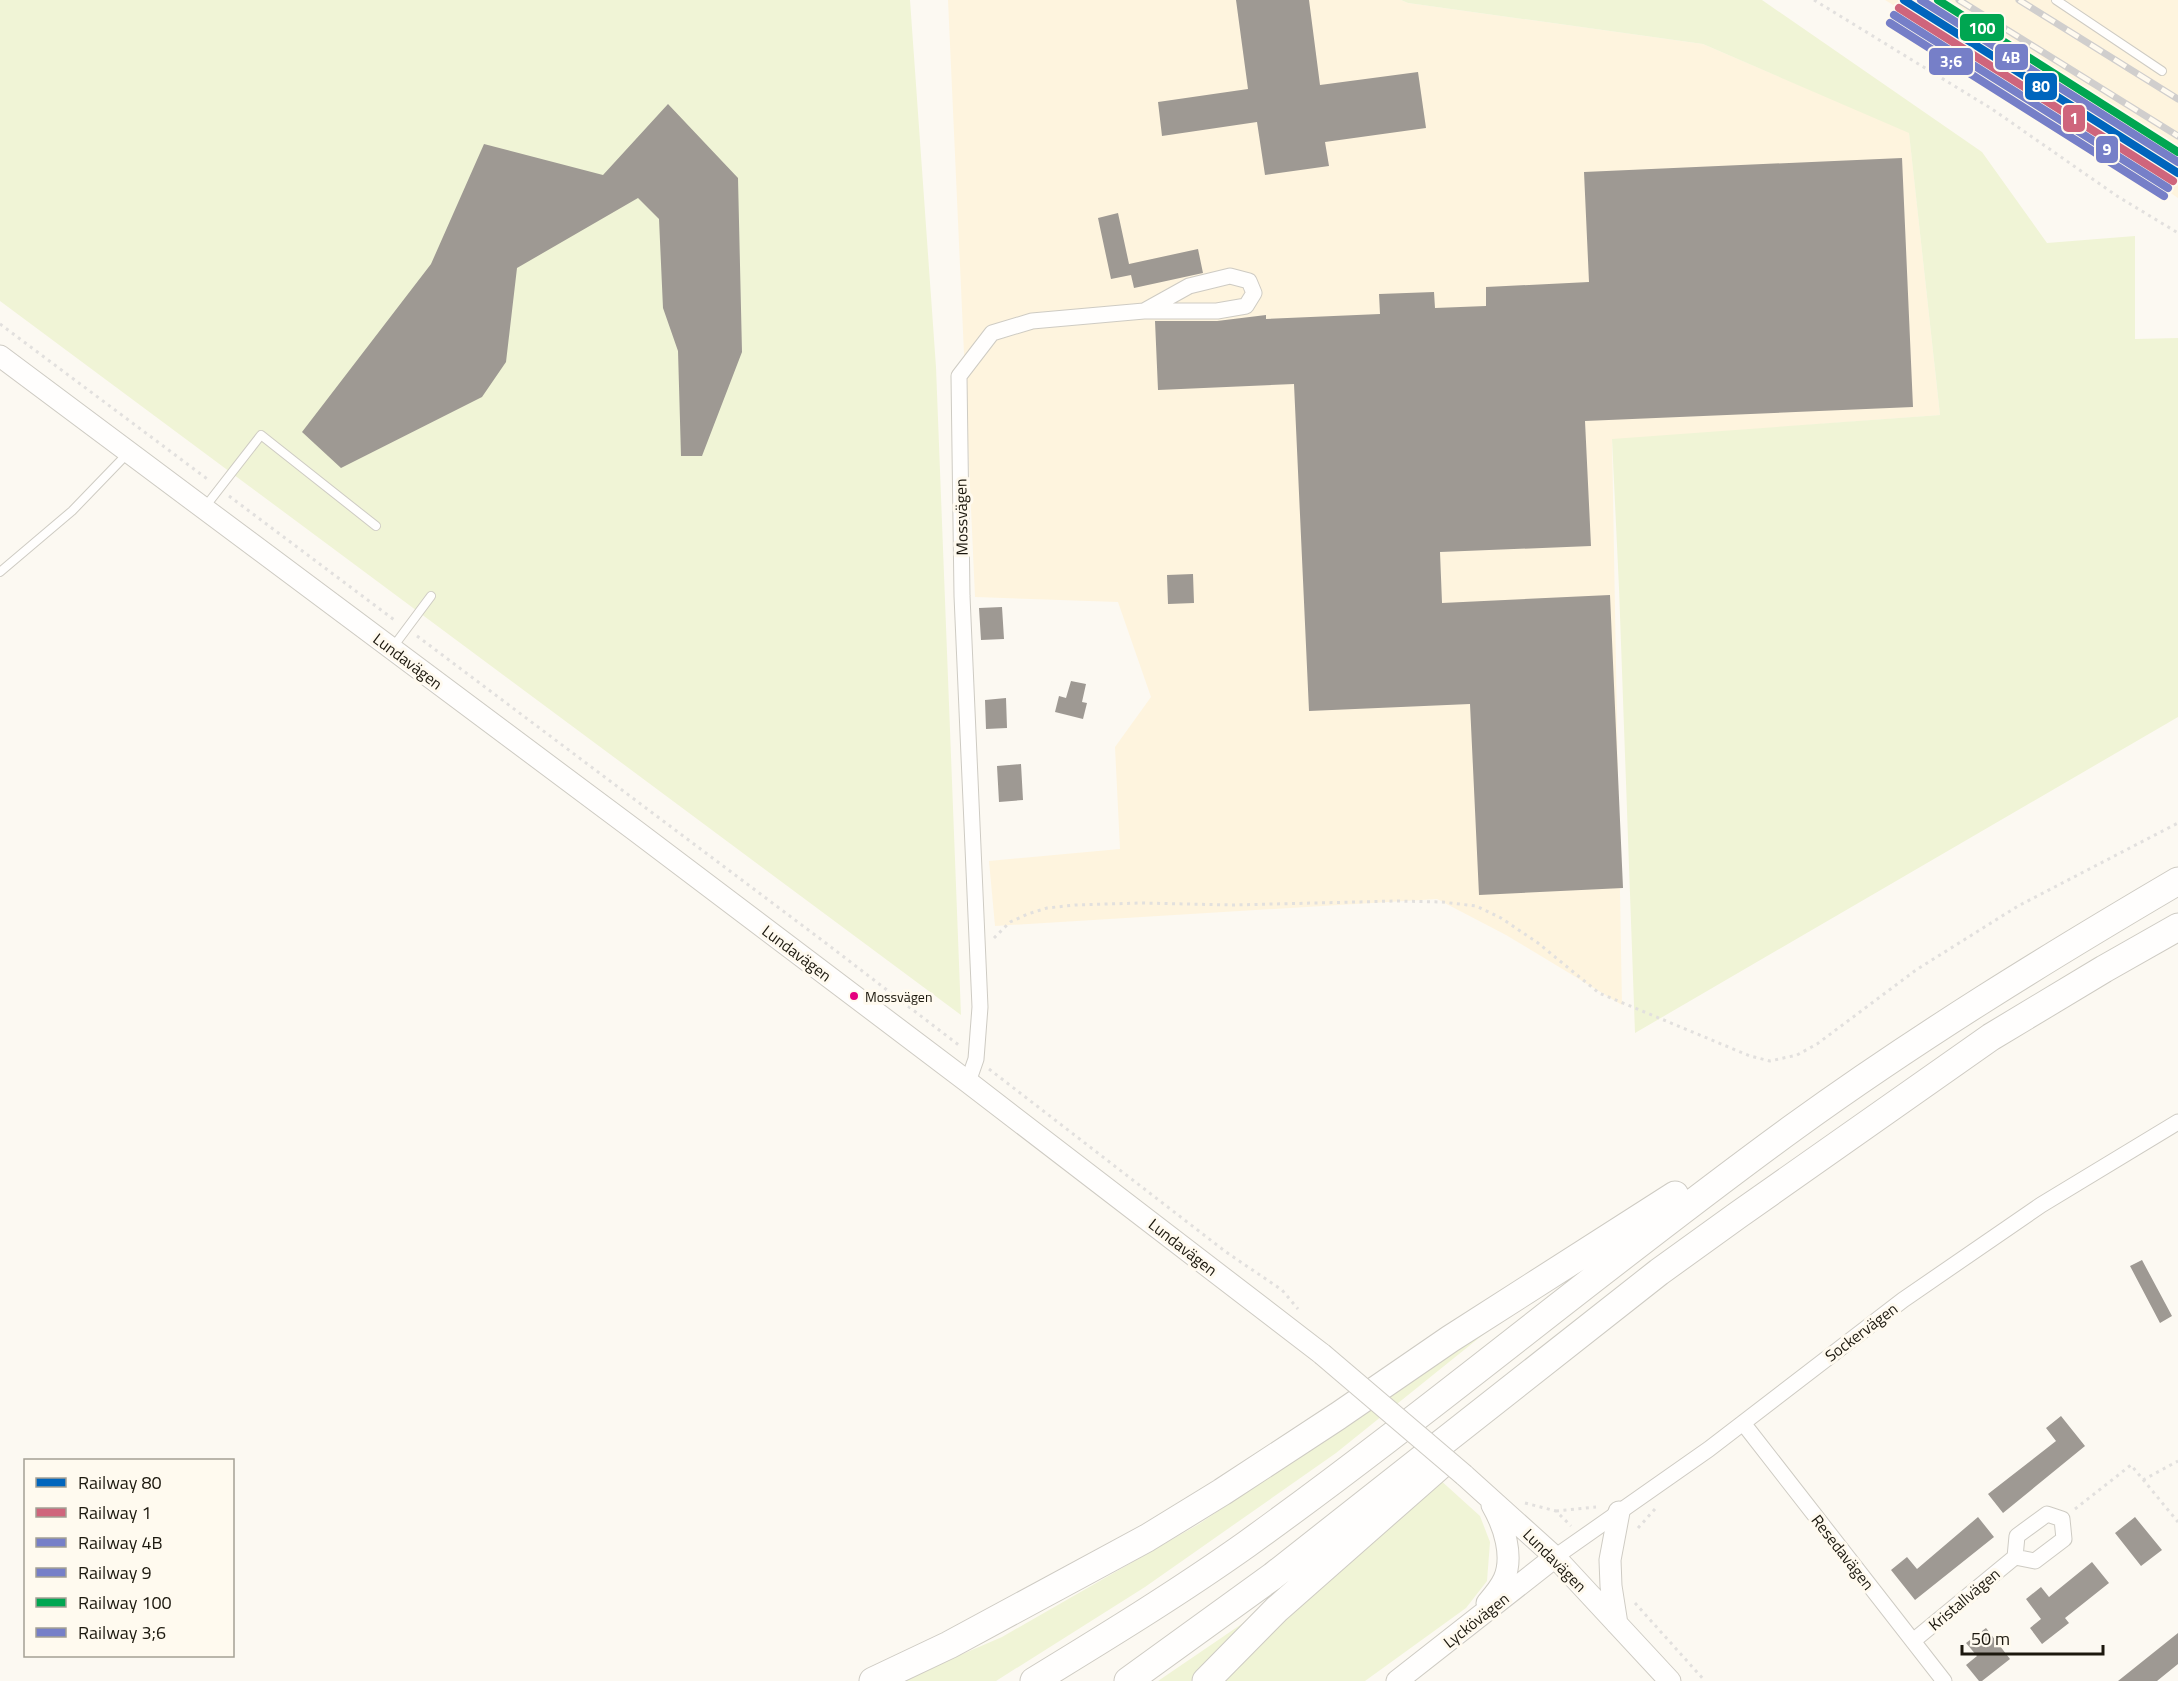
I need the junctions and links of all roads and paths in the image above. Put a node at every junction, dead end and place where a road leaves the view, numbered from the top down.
1 (1814, 0) edge
2 (2056, 0) edge
3 (2162, 71) dead end
4 (2178, 233) edge
5 (1144, 311) junction
6 (0, 324) edge
7 (0, 356) edge
8 (129, 452) junction
9 (219, 488) junction
10 (204, 508) junction
11 (376, 525) dead end
12 (0, 572) edge
13 (361, 595) dead end
14 (431, 596) dead end
15 (392, 648) junction
16 (453, 664) dead end
17 (2178, 823) edge
18 (2178, 881) edge
19 (2178, 927) edge
20 (978, 966) junction
21 (976, 1059) junction
22 (968, 1082) junction
23 (2178, 1122) edge
24 (1793, 1127) junction
25 (1659, 1272) junction
26 (1301, 1313) dead end
27 (1743, 1423) junction
28 (2178, 1461) edge
29 (2143, 1480) junction
30 (1486, 1494) junction
31 (1656, 1508) dead end
32 (1619, 1512) junction
33 (2062, 1519) junction
34 (2178, 1522) edge
35 (1635, 1533) dead end
36 (1555, 1557) junction
37 (2015, 1557) junction
38 (1617, 1624) junction
39 (1463, 1630) junction
40 (1913, 1641) junction
41 (873, 1681) edge
42 (1034, 1681) edge
43 (1128, 1681) edge
44 (1206, 1681) edge
45 (1397, 1681) edge
46 (1670, 1681) edge
47 (1944, 1681) edge

1 - 4 path
2 - 3 lane
5 - 5 street, Mossvägen
5 - 20 street, Mossvägen
6 - 9 path
7 - 8 main road, Lundavägen
8 - 10 main road, Lundavägen
8 - 12 lane
9 - 10 lane
9 - 11 lane
9 - 13 path
10 - 15 main road, Lundavägen
14 - 15 lane
15 - 22 main road, Lundavägen
16 - 21 path
17 - 20 path
18 - 24 highway
19 - 25 highway
20 - 21 street, Mossvägen
21 - 22 street, Mossvägen
21 - 26 path
22 - 30 main road, Lundavägen, bridge
23 - 27 street, Sockervägen
24 - 41 highway
24 - 42 highway
25 - 43 highway
25 - 44 highway
27 - 32 street, Sockervägen
27 - 40 street, Resedavägen
28 - 29 path
29 - 33 path
29 - 34 path
30 - 36 main road, Lundavägen
30 - 39 main road
31 - 35 path
32 - 36 street, Sockervägen
32 - 38 main road
33 - 37 street, Kristallvägen
33 - 37 street, Kristallvägen
36 - 38 main road, Lundavägen
36 - 39 main road, Lyckövägen
37 - 40 street, Kristallvägen
38 - 46 main road, Lundavägen
39 - 45 main road, Lyckövägen
40 - 47 street, Resedavägen

